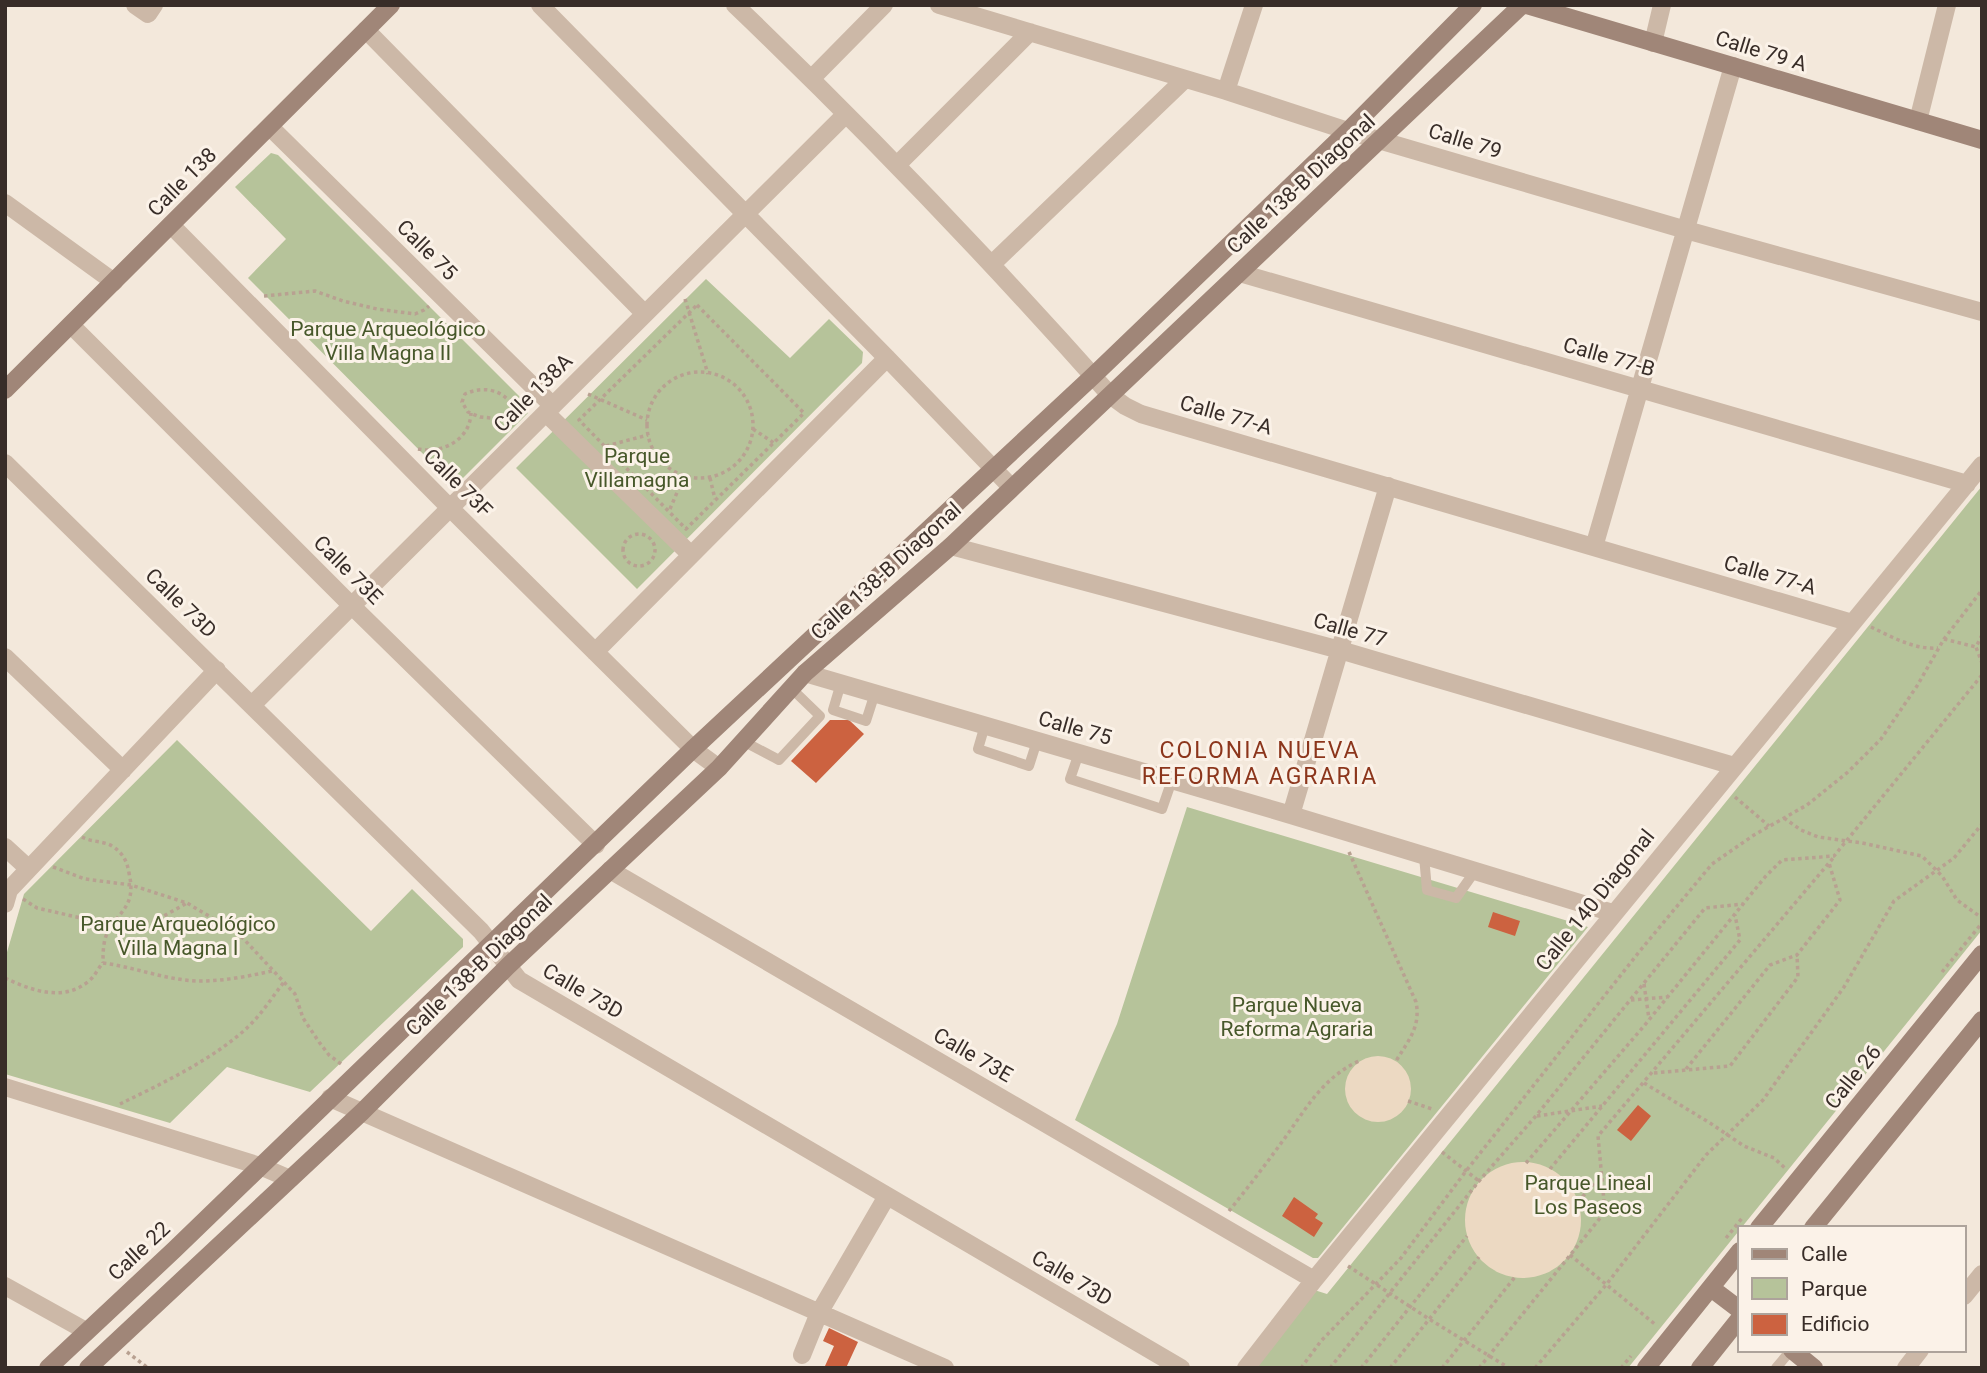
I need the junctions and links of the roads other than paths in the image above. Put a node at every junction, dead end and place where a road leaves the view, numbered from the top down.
1 (391, 5) edge
2 (540, 5) edge
3 (735, 5) edge
4 (884, 5) edge
5 (939, 5) edge
6 (1254, 5) edge
7 (1473, 5) edge
8 (1525, 5) edge
9 (1662, 5) edge
10 (1947, 5) edge
11 (366, 30) junction
12 (1030, 32) junction
13 (1653, 43) junction
14 (1733, 66) junction
15 (811, 78) junction
16 (1185, 79) junction
17 (1226, 91) junction
18 (846, 114) junction
19 (1918, 121) junction
20 (270, 127) junction
21 (1348, 131) junction
22 (1381, 140) junction
23 (1982, 140) edge
24 (897, 165) junction
25 (5, 203) edge
26 (746, 214) junction
27 (171, 225) junction
28 (1686, 230) junction
29 (992, 264) junction
30 (1240, 273) junction
31 (114, 282) junction
32 (1982, 312) edge
33 (645, 314) junction
34 (71, 324) junction
35 (887, 358) junction
36 (1093, 376) junction
37 (1639, 389) junction
38 (5, 390) edge
39 (1110, 395) junction
40 (543, 410) junction
41 (5, 463) edge
42 (1982, 465) edge
43 (993, 468) junction
44 (1966, 484) junction
45 (1388, 486) junction
46 (1012, 488) junction
47 (450, 508) junction
48 (951, 546) junction
49 (1594, 547) junction
50 (691, 555) junction
51 (352, 606) junction
52 (1852, 623) junction
53 (1340, 650) junction
54 (595, 652) junction
55 (5, 657) edge
56 (217, 670) junction
57 (805, 673) junction
58 (842, 683) junction
59 (791, 688) junction
60 (875, 693) junction
61 (252, 705) junction
62 (985, 725) junction
63 (743, 741) junction
64 (1037, 741) junction
65 (693, 749) junction
66 (1079, 753) junction
67 (1734, 766) junction
68 (719, 768) junction
69 (123, 770) junction
70 (1172, 780) junction
71 (1291, 815) junction
72 (596, 845) junction
73 (5, 847) edge
74 (1424, 856) junction
75 (29, 869) junction
76 (610, 870) junction
77 (1475, 871) junction
78 (9, 895) edge
79 (1613, 913) junction
80 (491, 943) junction
81 (1982, 954) edge
82 (508, 966) junction
83 (1982, 1020) edge
84 (5, 1087) edge
85 (330, 1098) junction
86 (362, 1112) junction
87 (260, 1166) junction
88 (290, 1179) junction
89 (887, 1196) junction
90 (1761, 1226) edge
91 (1815, 1226) edge
92 (1738, 1254) edge
93 (1982, 1274) edge
94 (1314, 1280) junction
95 (5, 1286) edge
96 (1711, 1288) junction
97 (1966, 1294) edge
98 (1738, 1308) edge
99 (819, 1313) junction
100 (1738, 1320) edge
101 (86, 1331) junction
102 (1789, 1352) edge
103 (1794, 1352) edge
104 (1918, 1352) edge
105 (802, 1355) dead end
106 (48, 1368) edge
107 (88, 1368) edge
108 (945, 1368) edge
109 (1181, 1368) edge
110 (1246, 1368) edge
111 (1646, 1368) edge
112 (1700, 1368) edge
113 (1776, 1368) edge
114 (1814, 1368) edge
115 (1906, 1368) edge

1 - 11 street, Calle 138
2 - 26 street
3 - 15 street, Calle 77-A
4 - 15 street
5 - 12 street, Calle 79
6 - 17 street
7 - 21 street, Calle 138-B Diagonal
8 - 13 street, Calle 79 A
8 - 22 street, Calle 138-B Diagonal
9 - 13 street
10 - 19 street
11 - 20 street, Calle 138
11 - 33 street
12 - 16 street, Calle 79
12 - 24 street
13 - 14 street, Calle 79 A
14 - 19 street, Calle 79 A
14 - 28 street
15 - 18 street, Calle 77-A
16 - 17 street, Calle 79
16 - 29 street
17 - 21 street, Calle 79
18 - 24 street, Calle 77-A
18 - 26 street, Calle 138A
19 - 23 street, Calle 79 A
20 - 27 street, Calle 138
20 - 40 street, Calle 75
21 - 22 street, Calle 79
21 - 36 street, Calle 138-B Diagonal
22 - 28 street, Calle 79
22 - 30 street, Calle 138-B Diagonal
24 - 29 street, Calle 77-A
25 - 31 street
26 - 33 street, Calle 138A
26 - 35 street
27 - 31 street, Calle 138
27 - 47 street, Calle 73F
28 - 32 street, Calle 79
28 - 37 street
29 - 36 street, Calle 77-A
30 - 37 street, Calle 77-B
30 - 39 street, Calle 138-B Diagonal
31 - 34 street, Calle 138
33 - 40 street, Calle 138A
34 - 38 street, Calle 138
34 - 51 street, Calle 73E
35 - 43 street
35 - 50 street
36 - 39 street, Calle 77-A
36 - 43 street, Calle 138-B Diagonal
37 - 44 street, Calle 77-B
37 - 49 street
39 - 45 street, Calle 77-A
39 - 46 street, Calle 138-B Diagonal
40 - 47 street, Calle 138A
40 - 50 street, Calle 75
41 - 56 street, Calle 73D
42 - 44 street, Calle 140 Diagonal
43 - 46 street
43 - 65 street, Calle 138-B Diagonal
44 - 52 street, Calle 140 Diagonal
45 - 49 street, Calle 77-A
45 - 53 street
46 - 48 street, Calle 138-B Diagonal
47 - 51 street, Calle 138A
47 - 54 street, Calle 73F
48 - 53 street, Calle 77
48 - 57 street, Calle 138-B Diagonal
49 - 52 street, Calle 77-A
50 - 54 street
51 - 61 street, Calle 138A
51 - 72 street, Calle 73E
52 - 67 street, Calle 140 Diagonal
53 - 67 street, Calle 77
53 - 71 street
54 - 65 street, Calle 73F
55 - 69 street
56 - 61 street, Calle 73D
56 - 69 street
57 - 58 street, Calle 75
57 - 59 street, Calle 138-B Diagonal
58 - 60 street, Calle 75
58 - 60 lane
59 - 63 street, Calle 138-B Diagonal
59 - 63 lane
60 - 62 street, Calle 75
61 - 80 street, Calle 73D
62 - 64 street, Calle 75
62 - 64 lane
63 - 68 street, Calle 138-B Diagonal
64 - 66 street, Calle 75
65 - 68 street, Calle 73F
65 - 72 street, Calle 138-B Diagonal
66 - 70 street, Calle 75
66 - 70 lane
67 - 79 street, Calle 140 Diagonal
68 - 76 street, Calle 138-B Diagonal
69 - 75 street
70 - 71 street, Calle 75
71 - 74 street, Calle 75
72 - 80 street, Calle 138-B Diagonal
73 - 75 street
74 - 77 street, Calle 75
74 - 77 lane
75 - 78 street
76 - 82 street, Calle 138-B Diagonal
76 - 94 street, Calle 73E
77 - 79 street, Calle 75
79 - 94 street, Calle 140 Diagonal
80 - 82 street, Calle 73D
80 - 85 street, Calle 138-B Diagonal
81 - 90 street, Calle 26
82 - 86 street, Calle 138-B Diagonal
82 - 89 street, Calle 73D
83 - 91 street
84 - 87 street
85 - 86 street
85 - 87 street, Calle 138-B Diagonal
86 - 88 street, Calle 138-B Diagonal
86 - 99 street
87 - 88 street
87 - 101 street, Calle 22
88 - 107 street
89 - 99 street
89 - 109 street, Calle 73D
92 - 96 street
93 - 97 street
94 - 110 street, Calle 140 Diagonal
95 - 101 street
96 - 98 street
96 - 111 street
99 - 105 street
99 - 108 street
100 - 112 street
101 - 106 street, Calle 22
102 - 113 lane
103 - 114 street
104 - 115 street

